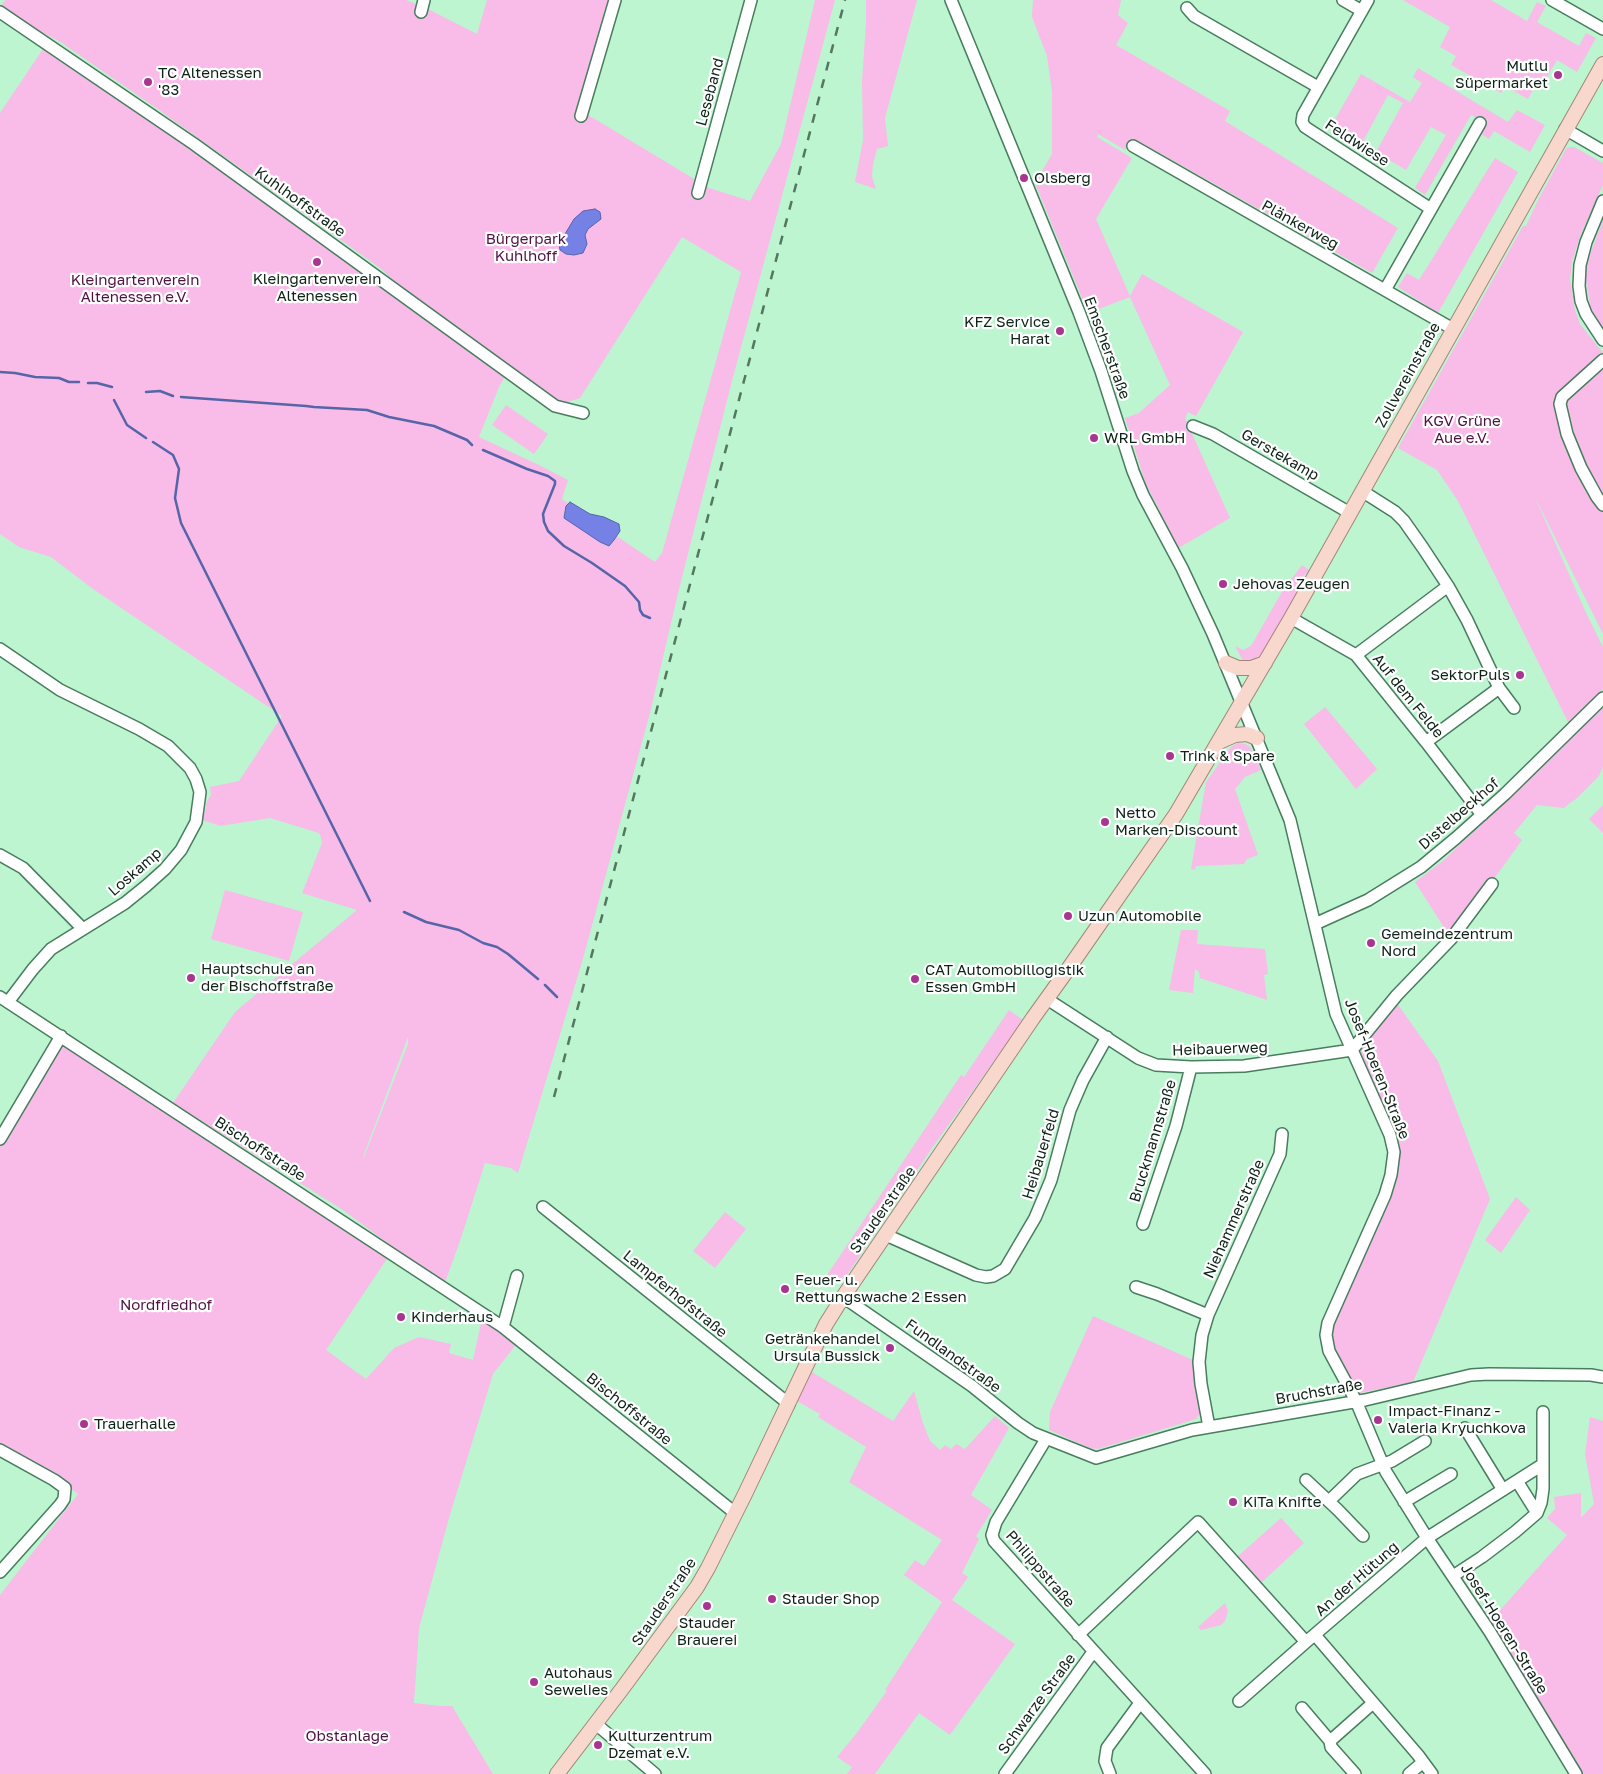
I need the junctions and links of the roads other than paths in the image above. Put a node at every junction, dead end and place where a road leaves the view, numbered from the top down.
1 (424, 0) edge
2 (615, 0) edge
3 (751, 0) edge
4 (950, 0) edge
5 (1343, 0) edge
6 (1368, 0) edge
7 (1552, 0) edge
8 (1187, 8) dead end
9 (1362, 11) junction
10 (0, 12) edge
11 (421, 12) dead end
12 (1603, 30) edge
13 (1603, 64) edge
14 (1318, 87) junction
15 (581, 116) dead end
16 (1480, 122) dead end
17 (1565, 130) junction
18 (1133, 146) dead end
19 (1603, 151) edge
20 (698, 193) dead end
21 (1603, 201) edge
22 (1431, 209) junction
23 (1385, 290) junction
24 (1453, 329) junction
25 (1603, 340) edge
26 (1603, 360) edge
27 (583, 413) dead end
28 (1193, 426) dead end
29 (1362, 492) junction
30 (1603, 505) edge
31 (1350, 513) junction
32 (1448, 586) junction
33 (1291, 618) junction
34 (0, 649) edge
35 (1356, 655) junction
36 (1226, 663) junction
37 (1265, 663) junction
38 (1499, 688) junction
39 (1603, 698) edge
40 (1242, 703) junction
41 (1514, 708) dead end
42 (1257, 738) junction
43 (1219, 742) junction
44 (1426, 742) junction
45 (1482, 815) junction
46 (0, 855) edge
47 (1492, 884) dead end
48 (1314, 924) junction
49 (83, 929) junction
50 (4, 999) edge
51 (1047, 1000) junction
52 (61, 1036) junction
53 (1107, 1037) junction
54 (1352, 1050) junction
55 (1191, 1067) junction
56 (1282, 1134) dead end
57 (0, 1139) edge
58 (543, 1206) dead end
59 (1143, 1224) dead end
60 (886, 1235) junction
61 (517, 1276) dead end
62 (1136, 1287) dead end
63 (843, 1297) junction
64 (1208, 1315) junction
65 (504, 1327) junction
66 (1603, 1377) edge
67 (1356, 1402) junction
68 (789, 1404) junction
69 (1543, 1412) dead end
70 (1209, 1427) junction
71 (1465, 1428) dead end
72 (1046, 1439) junction
73 (1425, 1441) dead end
74 (0, 1450) edge
75 (1383, 1464) junction
76 (1542, 1465) junction
77 (1451, 1474) dead end
78 (1306, 1480) dead end
79 (1517, 1481) junction
80 (1503, 1490) junction
81 (1329, 1501) junction
82 (1404, 1502) junction
83 (735, 1513) junction
84 (1537, 1513) junction
85 (1363, 1536) dead end
86 (1427, 1538) junction
87 (0, 1572) edge
88 (1452, 1576) junction
89 (1078, 1635) junction
90 (1311, 1639) junction
91 (1093, 1652) junction
92 (1239, 1701) dead end
93 (1140, 1703) junction
94 (1373, 1703) junction
95 (1302, 1708) dead end
96 (596, 1724) junction
97 (1330, 1741) junction
98 (1421, 1760) junction
99 (558, 1774) edge
100 (655, 1774) edge
101 (1004, 1774) edge
102 (1110, 1774) edge
103 (1205, 1774) edge
104 (1355, 1774) edge
105 (1408, 1774) edge
106 (1432, 1774) edge
107 (1576, 1774) edge

1 - 11 street
2 - 15 street
3 - 20 street, Leseband
4 - 36 street, Emscherstraße
5 - 9 street
6 - 9 street, Feldwiese
7 - 12 street
8 - 14 street
9 - 14 street, Feldwiese
10 - 27 street, Kuhlhoffstraße
13 - 17 main road, Zollvereinstraße
14 - 22 street, Feldwiese
16 - 22 street
17 - 19 street
17 - 24 main road, Zollvereinstraße
18 - 23 street, Plänkerweg
21 - 25 street
22 - 23 street
23 - 24 street, Plänkerweg
24 - 29 main road, Zollvereinstraße
26 - 30 street
28 - 31 street, Gerstekamp
29 - 31 main road, Zollvereinstraße
29 - 32 street
31 - 33 main road, Zollvereinstraße
32 - 35 street
32 - 38 street
33 - 35 street, Auf dem Felde
33 - 37 main road, Zollvereinstraße
34 - 49 street, Loskamp
35 - 44 street, Auf dem Felde
36 - 37 main road
36 - 40 street, Emscherstraße
37 - 40 main road, Zollvereinstraße
38 - 41 street
38 - 44 street
39 - 45 street, Distelbeckhof
40 - 42 street, Josef-Hoeren-Straße
40 - 43 main road, Stauderstraße
42 - 43 main road
42 - 48 street, Josef-Hoeren-Straße
43 - 51 main road, Stauderstraße
44 - 45 street, Auf dem Felde
45 - 48 street, Distelbeckhof
46 - 49 street
47 - 54 street
48 - 54 street, Josef-Hoeren-Straße
49 - 50 street, Loskamp
50 - 52 street, Bischoffstraße
51 - 53 street, Heibauerweg
51 - 60 main road, Stauderstraße
52 - 57 street
52 - 65 street, Bischoffstraße
53 - 55 street, Heibauerweg
53 - 60 street, Heibauerfeld
54 - 55 street, Heibauerweg
54 - 67 street, Josef-Hoeren-Straße
55 - 59 street, Bruckmannstraße
56 - 64 street, Niehammerstraße
58 - 68 street, Lampferhofstraße
60 - 63 main road, Stauderstraße
61 - 65 street
62 - 64 street
63 - 68 main road, Stauderstraße
63 - 72 street, Fundlandstraße
64 - 70 street, Niehammerstraße
65 - 83 street, Bischoffstraße
66 - 67 street, Bruchstraße
67 - 70 street, Bruchstraße
67 - 75 street, Josef-Hoeren-Straße
68 - 83 main road, Stauderstraße
69 - 76 street
70 - 72 street, Bruchstraße
71 - 80 street
72 - 89 street, Philippstraße
73 - 75 street
74 - 87 street
75 - 81 street
75 - 82 street, Josef-Hoeren-Straße
76 - 79 street, An der Hütung
76 - 84 street
77 - 82 street
78 - 81 street
79 - 80 street, An der Hütung
79 - 84 street
80 - 86 street, An der Hütung
81 - 85 street
82 - 86 street, Josef-Hoeren-Straße
83 - 96 main road, Stauderstraße
84 - 88 street
86 - 88 street, Josef-Hoeren-Straße
86 - 90 street, An der Hütung
88 - 107 street, Josef-Hoeren-Straße
89 - 90 street
89 - 91 street, Philippstraße
90 - 92 street, An der Hütung
90 - 94 street
91 - 93 street, Philippstraße
91 - 101 street, Schwarze Straße
93 - 102 street
93 - 103 street, Philippstraße
94 - 97 street
94 - 98 street
95 - 97 street
96 - 99 main road, Stauderstraße
96 - 100 street
97 - 104 street
98 - 105 street
98 - 106 street

